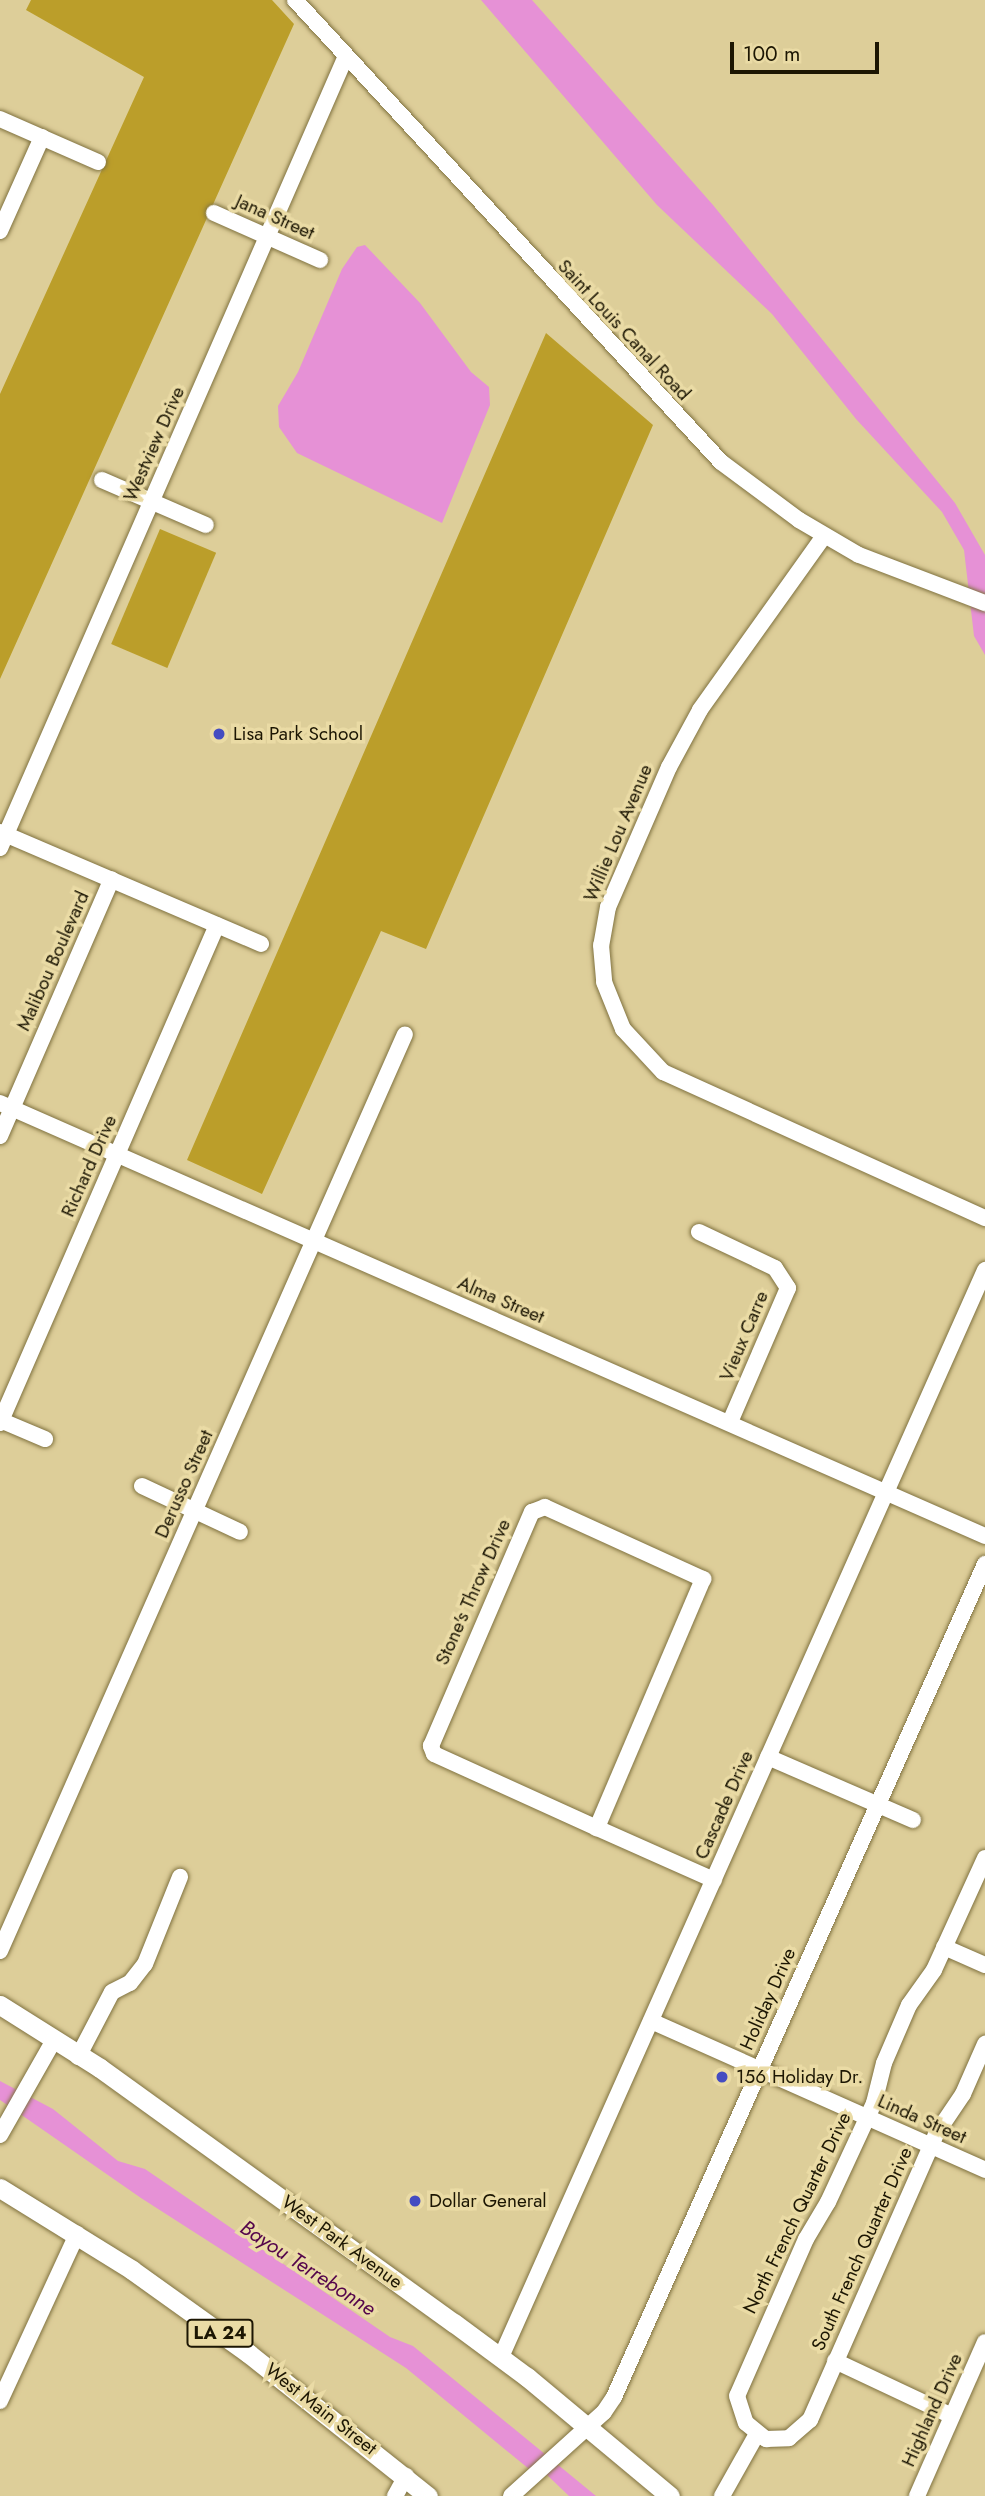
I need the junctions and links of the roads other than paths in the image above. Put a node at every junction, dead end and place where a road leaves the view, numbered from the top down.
1 (295, 0) edge
2 (346, 56) junction
3 (0, 119) edge
4 (42, 137) junction
5 (98, 162) dead end
6 (214, 213) dead end
7 (0, 231) edge
8 (268, 237) junction
9 (320, 260) dead end
10 (102, 480) dead end
11 (152, 501) junction
12 (206, 525) dead end
13 (824, 536) junction
14 (977, 601) edge
15 (2, 838) edge
16 (112, 879) junction
17 (217, 925) junction
18 (261, 944) dead end
19 (405, 1034) dead end
20 (6, 1105) edge
21 (0, 1136) edge
22 (117, 1154) junction
23 (985, 1218) edge
24 (699, 1232) dead end
25 (315, 1241) junction
26 (985, 1270) edge
27 (0, 1421) edge
28 (730, 1422) junction
29 (45, 1439) dead end
30 (142, 1486) dead end
31 (886, 1492) junction
32 (195, 1511) junction
33 (240, 1532) dead end
34 (985, 1536) edge
35 (985, 1564) edge
36 (768, 1757) junction
37 (877, 1805) junction
38 (913, 1820) dead end
39 (597, 1828) junction
40 (985, 1858) edge
41 (180, 1877) dead end
42 (714, 1880) junction
43 (944, 1947) junction
44 (0, 1951) edge
45 (985, 1965) edge
46 (0, 2005) edge
47 (651, 2021) junction
48 (54, 2040) junction
49 (985, 2044) edge
50 (78, 2057) junction
51 (760, 2070) junction
52 (867, 2118) junction
53 (0, 2135) edge
54 (930, 2147) junction
55 (985, 2170) edge
56 (0, 2188) edge
57 (77, 2234) junction
58 (985, 2342) edge
59 (501, 2357) junction
60 (835, 2361) junction
61 (0, 2401) edge
62 (952, 2416) junction
63 (586, 2428) junction
64 (762, 2436) junction
65 (406, 2476) junction
66 (395, 2496) edge
67 (428, 2496) edge
68 (511, 2496) edge
69 (670, 2496) edge
70 (722, 2496) edge
71 (734, 2496) edge
72 (917, 2496) edge

1 - 2 street, Saint Louis Canal Road
2 - 8 street, Westview Drive
2 - 13 street, Saint Louis Canal Road
3 - 4 street
4 - 5 street
4 - 7 street
6 - 8 street, Jana Street
8 - 9 street, Jana Street
8 - 11 street, Westview Drive
10 - 11 street
11 - 12 street
11 - 15 street, Westview Drive
13 - 14 street, Saint Louis Canal Road
13 - 23 street, Willie Lou Avenue
15 - 16 street
16 - 17 street
16 - 20 street, Malibou Boulevard
17 - 18 street
17 - 22 street, Richard Drive
19 - 25 street, Derusso Street
20 - 21 street, Malibou Boulevard
20 - 22 street, Alma Street
22 - 25 street, Alma Street
22 - 27 street, Richard Drive
24 - 28 street, Vieux Carre
25 - 28 street, Alma Street
25 - 32 street, Derusso Street
26 - 31 street, Cascade Drive
27 - 29 street
28 - 31 street, Alma Street
30 - 32 street
31 - 34 street, Alma Street
31 - 36 street, Cascade Drive
32 - 33 street
32 - 44 street, Derusso Street
35 - 37 street, Holiday Drive
36 - 37 street
36 - 42 street, Cascade Drive
37 - 38 street
37 - 51 street, Holiday Drive
39 - 39 street, Stone's Throw Drive
39 - 42 street, Stone's Throw Drive
40 - 43 street, North French Quarter Drive
41 - 50 street
42 - 47 street, Cascade Drive
43 - 45 street
43 - 52 street, North French Quarter Drive
46 - 48 main road, West Park Avenue
47 - 51 street, Linda Street
47 - 59 street, Cascade Drive
48 - 50 main road, West Park Avenue
48 - 53 street
49 - 54 street, South French Quarter Drive
50 - 59 main road, West Park Avenue
51 - 52 street, Linda Street
51 - 63 street, Holiday Drive
52 - 54 street, Linda Street
52 - 64 street, North French Quarter Drive
54 - 55 street, Linda Street
54 - 60 street, South French Quarter Drive
56 - 57 main road, West Main Street / LA 24
57 - 61 street
57 - 65 main road, West Main Street / LA 24
58 - 62 street, Highland Drive
59 - 63 main road, West Park Avenue
60 - 62 street
60 - 64 street, South French Quarter Drive
62 - 72 street, Highland Drive
63 - 68 street, Holiday Drive
63 - 69 main road, West Park Avenue
64 - 70 street
64 - 71 street
65 - 66 street
65 - 67 main road, West Main Street / LA 24

